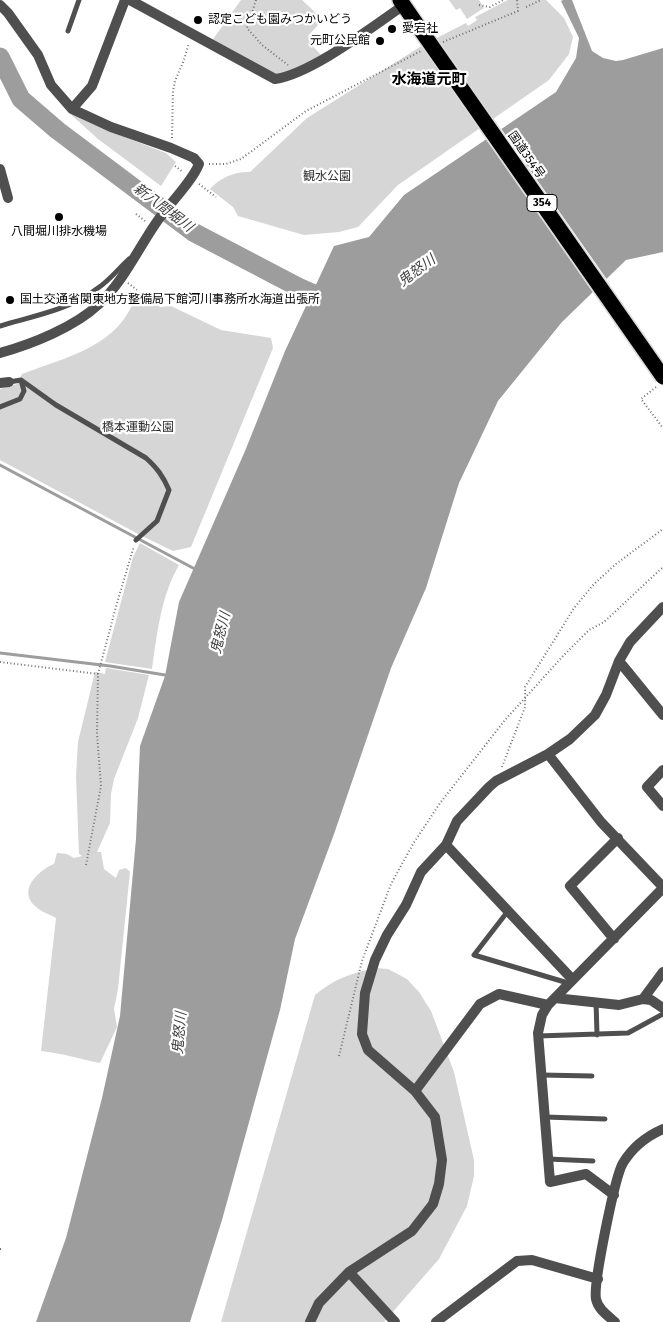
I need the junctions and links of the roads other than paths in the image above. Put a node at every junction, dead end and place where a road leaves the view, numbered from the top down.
1 (79, 0) edge
2 (125, 0) edge
3 (130, 0) edge
4 (402, 3) edge
5 (0, 5) edge
6 (68, 31) dead end
7 (72, 109) junction
8 (0, 169) edge
9 (8, 198) dead end
10 (139, 250) junction
11 (0, 326) edge
12 (0, 354) edge
13 (21, 380) junction
14 (662, 380) edge
15 (4, 383) edge
16 (0, 407) edge
17 (138, 538) road end
18 (663, 607) edge
19 (619, 662) junction
20 (663, 715) edge
21 (548, 754) junction
22 (663, 770) edge
23 (663, 806) edge
24 (618, 838) junction
25 (446, 845) junction
26 (663, 888) edge
27 (508, 911) junction
28 (614, 939) junction
29 (663, 972) edge
30 (570, 981) junction
31 (643, 999) junction
32 (551, 1001) junction
33 (596, 1001) junction
34 (663, 1008) edge
35 (663, 1014) edge
36 (597, 1035) junction
37 (538, 1036) junction
38 (541, 1075) junction
39 (592, 1076) dead end
40 (415, 1091) junction
41 (544, 1117) junction
42 (605, 1119) dead end
43 (663, 1129) edge
44 (548, 1159) junction
45 (593, 1161) dead end
46 (614, 1195) junction
47 (349, 1272) junction
48 (598, 1279) junction
49 (310, 1322) edge
50 (395, 1322) edge
51 (436, 1322) edge
52 (614, 1322) edge

1 - 6 lane
2 - 7 street
3 - 4 street
4 - 14 highway, 国道354号 / 354, bridge
5 - 7 street
7 - 10 street
8 - 9 street
10 - 11 lane
10 - 12 street
13 - 15 lane
13 - 16 lane
13 - 17 lane
18 - 19 street
19 - 20 street
19 - 21 street
21 - 24 street
21 - 25 street
22 - 23 street
24 - 26 street
24 - 28 street
25 - 27 street
25 - 40 street
26 - 28 street
27 - 30 street
27 - 30 lane
28 - 30 street
29 - 31 street
30 - 32 street
31 - 33 street
31 - 34 street
32 - 33 street
32 - 37 street
32 - 40 street
33 - 36 lane
35 - 36 lane
36 - 37 lane
37 - 38 street
38 - 39 lane
38 - 41 street
40 - 47 street
41 - 42 lane
41 - 44 street
43 - 46 street
44 - 45 lane
44 - 46 street
46 - 48 street
47 - 49 street
47 - 50 street
48 - 51 street
48 - 52 street

